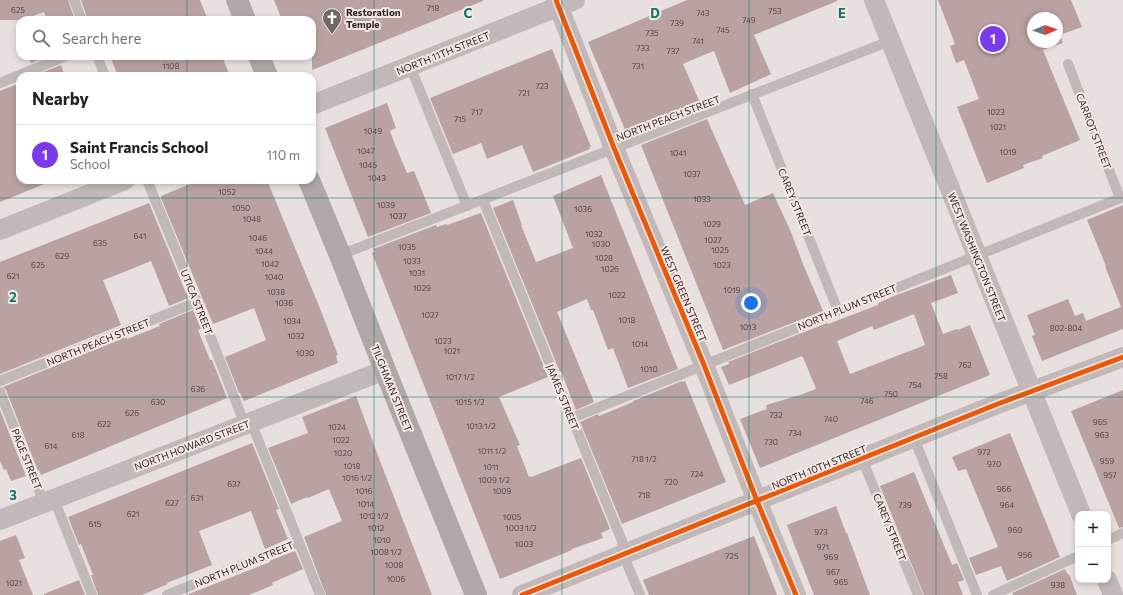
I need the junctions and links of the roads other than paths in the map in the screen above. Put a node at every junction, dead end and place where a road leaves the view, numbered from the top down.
1 (74, 0) edge
2 (237, 0) edge
3 (874, 0) edge
4 (563, 2) edge
5 (80, 16) edge
6 (243, 16) edge
7 (890, 40) junction
8 (56, 60) edge
9 (99, 60) edge
10 (261, 60) edge
11 (1068, 64) dead end
12 (410, 66) junction
13 (27, 72) edge
14 (103, 72) edge
15 (265, 72) edge
16 (16, 76) edge
17 (0, 83) edge
18 (752, 94) junction
19 (316, 103) edge
20 (614, 148) junction
21 (115, 184) edge
22 (149, 184) edge
23 (311, 184) edge
24 (1122, 197) edge
25 (483, 200) junction
26 (467, 206) junction
27 (0, 230) edge
28 (340, 255) junction
29 (976, 255) junction
30 (197, 302) junction
31 (838, 311) junction
32 (1123, 357) edge
33 (704, 365) junction
34 (385, 370) junction
35 (0, 381) edge
36 (1031, 391) junction
37 (0, 392) edge
38 (572, 418) junction
39 (248, 423) junction
40 (914, 438) junction
41 (862, 459) junction
42 (49, 501) junction
43 (757, 501) junction
44 (1080, 511) edge
45 (0, 520) edge
46 (1123, 533) edge
47 (1111, 539) edge
48 (299, 542) junction
49 (623, 554) junction
50 (1075, 557) edge
51 (1108, 583) edge
52 (92, 595) edge
53 (167, 595) edge
54 (320, 595) edge
55 (476, 595) edge
56 (522, 595) edge
57 (640, 595) edge
58 (796, 595) edge
59 (918, 595) edge
60 (977, 595) edge
61 (992, 595) edge
62 (1113, 595) edge

1 - 5 lane
2 - 6 main road
3 - 7 street, WEST WASHINGTON STREET
4 - 12 street, NORTH 11TH STREET
4 - 20 street, WEST GREEN STREET
7 - 18 lane, NORTH PEACH STREET
7 - 29 street, WEST WASHINGTON STREET
8 - 13 lane
9 - 14 lane
10 - 15 main road
11 - 24 lane, CARROT STREET
12 - 19 street, NORTH 11TH STREET
12 - 26 lane
16 - 17 lane
18 - 20 lane, NORTH PEACH STREET
18 - 31 lane, CAREY STREET
20 - 25 lane, NORTH PEACH STREET
20 - 33 street, WEST GREEN STREET
21 - 27 street
22 - 30 lane, UTICA STREET
23 - 28 main road, TILGHMAN STREET
24 - 29 lane, NORTH PLUM STREET
25 - 26 lane, NORTH PEACH STREET
25 - 38 lane, JAMES STREET
26 - 28 lane, NORTH PEACH STREET
28 - 34 main road, TILGHMAN STREET
29 - 31 lane, NORTH PLUM STREET
29 - 36 street, WEST WASHINGTON STREET
30 - 35 lane, NORTH PEACH STREET
30 - 39 lane, UTICA STREET
31 - 33 lane, NORTH PLUM STREET
32 - 36 street, NORTH 10TH STREET
33 - 38 lane, NORTH PLUM STREET
33 - 43 street, WEST GREEN STREET
34 - 39 street, NORTH HOWARD STREET
34 - 55 main road, TILGHMAN STREET
36 - 40 street, NORTH 10TH STREET
36 - 44 street, WEST WASHINGTON STREET
37 - 42 lane, PAGE STREET
38 - 49 lane, JAMES STREET
39 - 42 street, NORTH HOWARD STREET
39 - 48 lane, UTICA STREET
40 - 41 street, NORTH 10TH STREET
40 - 60 lane
41 - 43 street, NORTH 10TH STREET
41 - 59 lane, CAREY STREET
42 - 45 street, NORTH HOWARD STREET
42 - 52 lane, PAGE STREET
43 - 49 street, NORTH 10TH STREET
43 - 58 street, WEST GREEN STREET
46 - 47 lane
48 - 53 lane, NORTH PLUM STREET
48 - 54 lane, UTICA STREET
49 - 56 street, NORTH 10TH STREET
49 - 57 lane, JAMES STREET
50 - 61 lane
51 - 62 street

